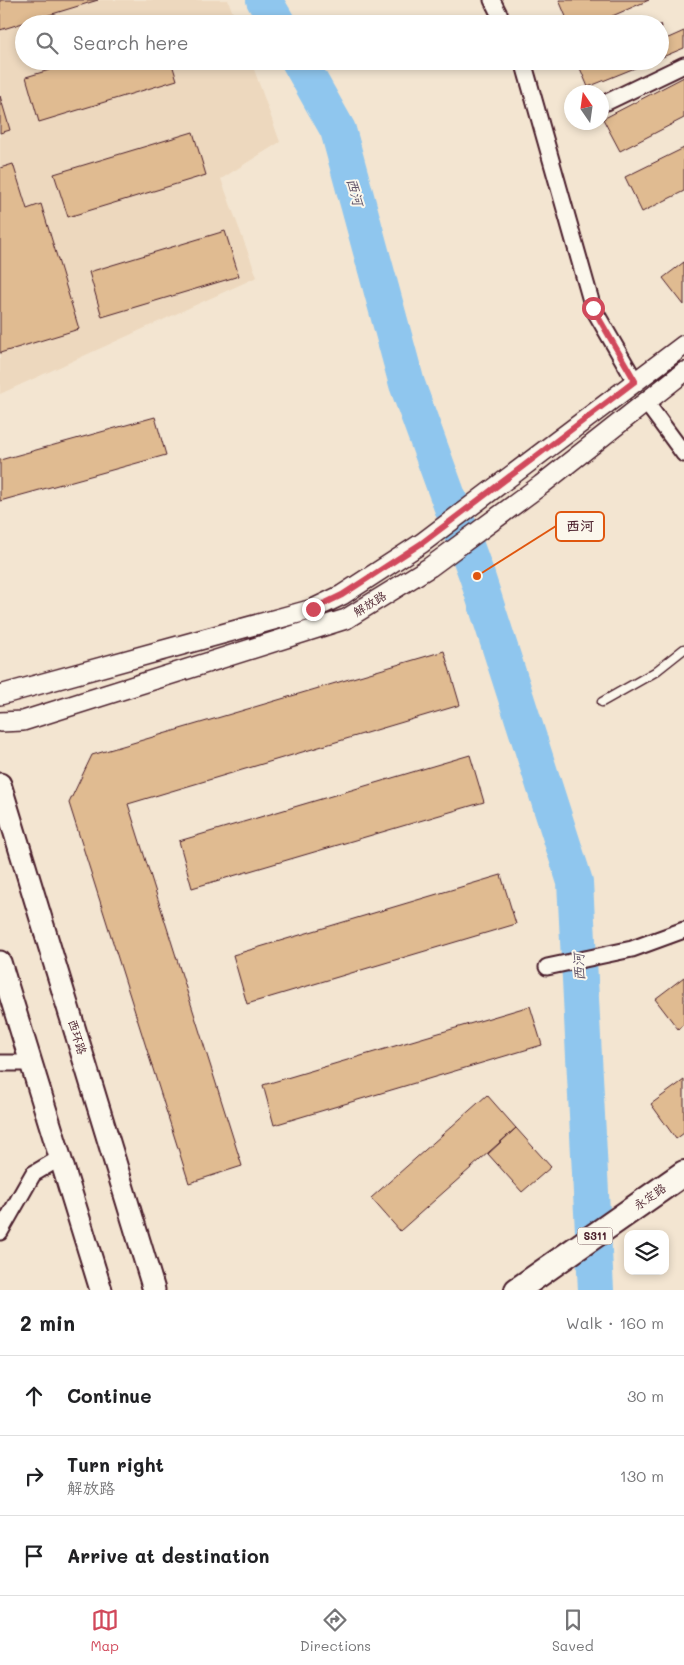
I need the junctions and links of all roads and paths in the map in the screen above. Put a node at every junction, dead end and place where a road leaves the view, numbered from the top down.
1 (492, 0) edge
2 (500, 15) edge
3 (684, 65) edge
4 (526, 70) edge
5 (609, 101) edge
6 (684, 345) edge
7 (684, 372) edge
8 (635, 381) junction
9 (645, 401) junction
10 (684, 454) edge
11 (684, 649) edge
12 (0, 695) edge
13 (602, 702) dead end
14 (0, 722) edge
15 (0, 784) edge
16 (684, 930) edge
17 (0, 962) edge
18 (547, 967) dead end
19 (31, 1063) junction
20 (0, 1064) edge
21 (60, 1158) junction
22 (684, 1173) edge
23 (0, 1232) edge
24 (523, 1286) edge
25 (101, 1290) edge
26 (154, 1290) edge

1 - 2 street
3 - 5 street
4 - 8 street
6 - 8 street, 解放路
7 - 9 street, 解放路
8 - 12 street, 解放路
9 - 10 street
9 - 14 street, 解放路
11 - 13 lane
15 - 26 main road, 西环路
16 - 18 street
17 - 19 main road
19 - 20 street
19 - 21 main road
21 - 23 street
21 - 25 main road
22 - 24 main road, 永定路 / S311

